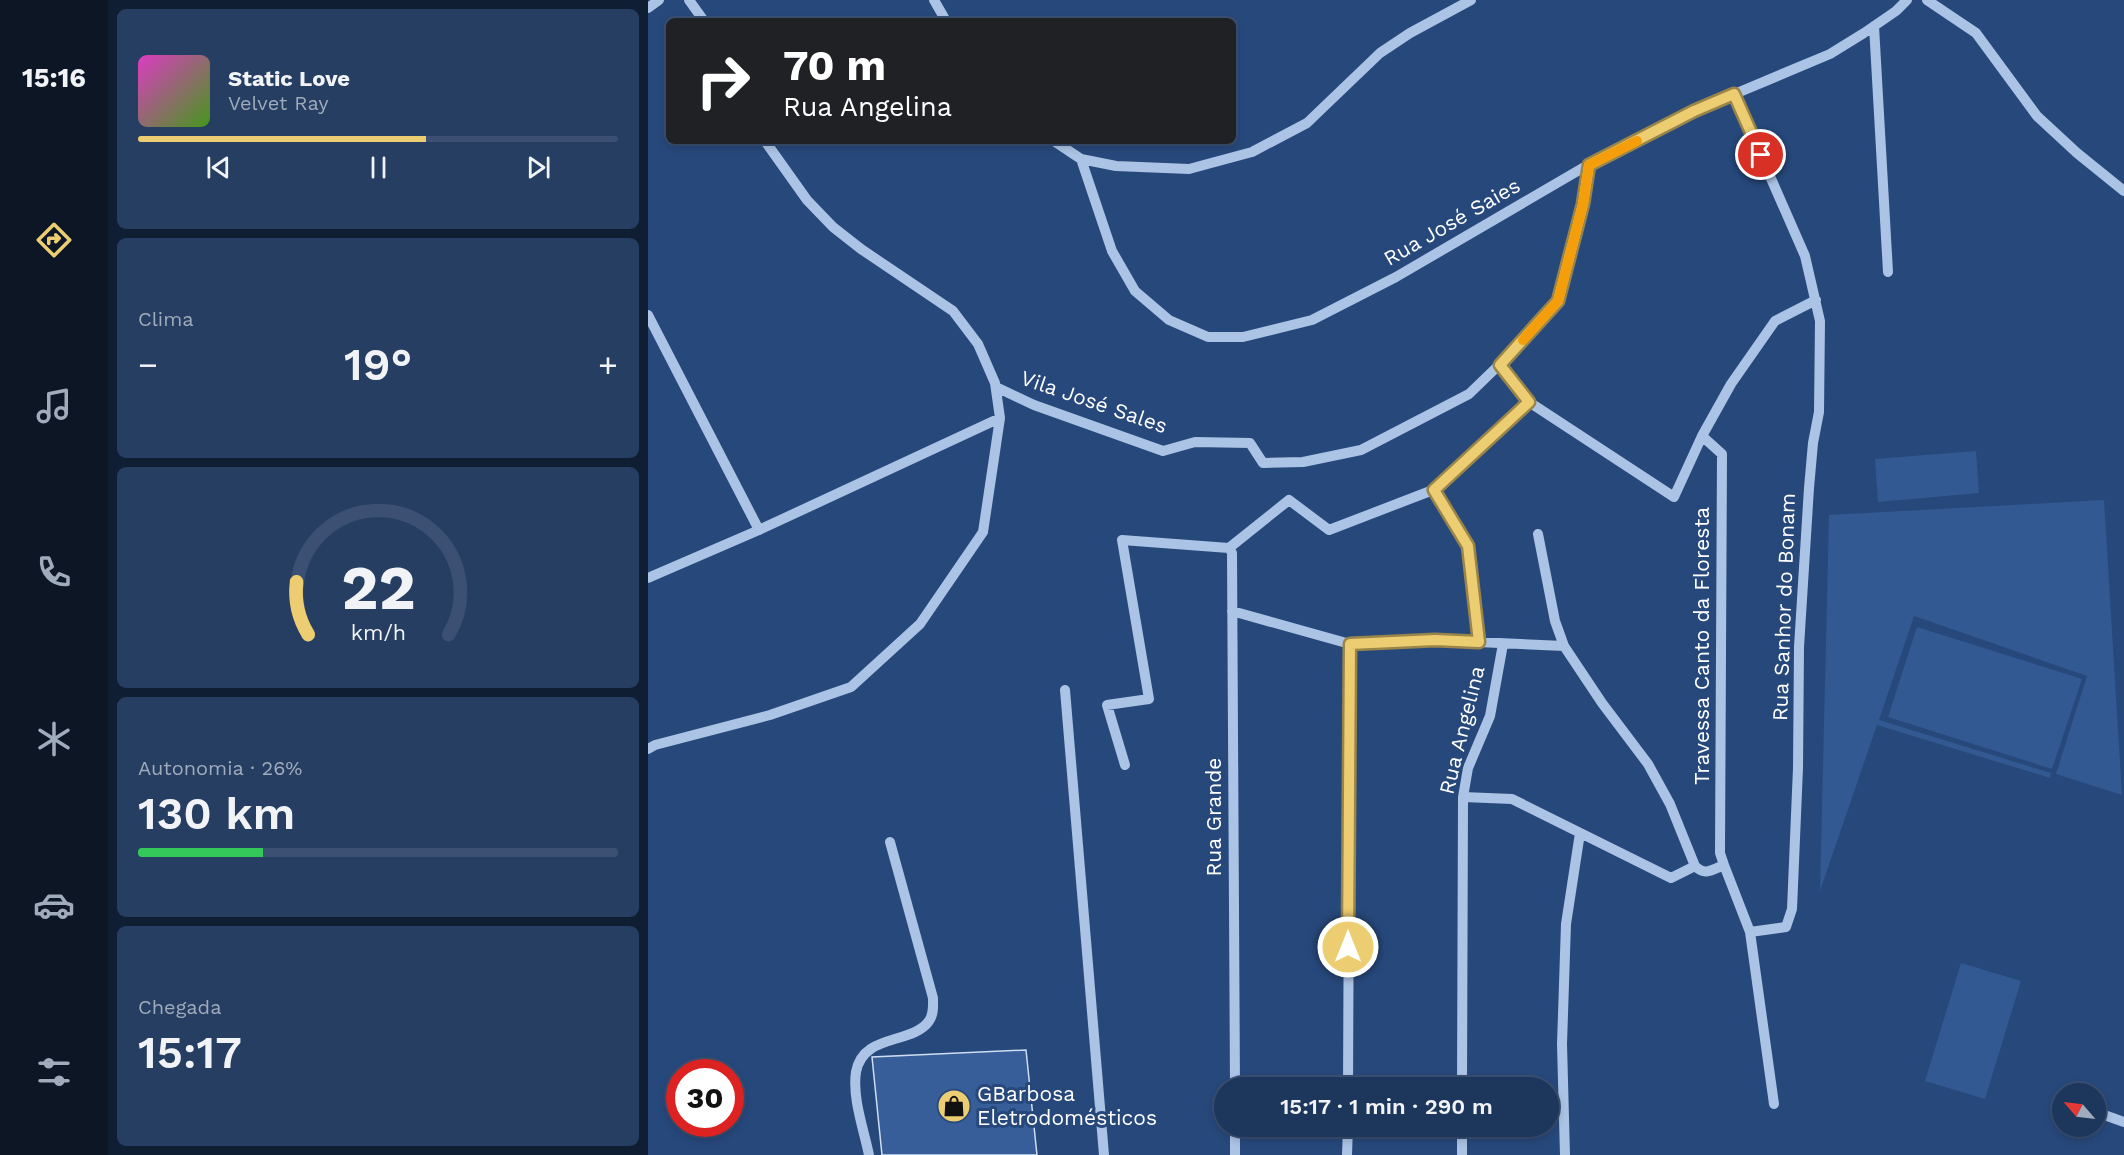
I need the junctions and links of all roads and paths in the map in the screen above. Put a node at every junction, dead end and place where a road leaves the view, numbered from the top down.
1 (659, 0) edge
2 (689, 0) edge
3 (934, 0) edge
4 (1472, 0) edge
5 (1907, 0) edge
6 (1928, 0) edge
7 (648, 8) edge
8 (702, 18) edge
9 (944, 18) edge
10 (1874, 26) junction
11 (1734, 94) junction
12 (767, 144) edge
13 (1058, 144) edge
14 (1081, 159) junction
15 (1589, 165) junction
16 (2124, 191) edge
17 (1888, 272) dead end
18 (1816, 300) junction
19 (648, 315) edge
20 (1500, 365) junction
21 (996, 387) junction
22 (1529, 402) junction
23 (1000, 418) junction
24 (1702, 436) junction
25 (1434, 490) junction
26 (759, 530) junction
27 (1538, 534) dead end
28 (1229, 548) junction
29 (648, 578) edge
30 (1232, 611) junction
31 (1479, 642) junction
32 (1350, 644) junction
33 (1503, 644) junction
34 (1564, 646) junction
35 (1065, 690) dead end
36 (651, 747) edge
37 (1125, 765) dead end
38 (1463, 797) junction
39 (1580, 833) junction
40 (890, 842) dead end
41 (1724, 865) junction
42 (1695, 866) junction
43 (1750, 932) junction
44 (1235, 1077) edge
45 (1348, 1077) edge
46 (1462, 1077) edge
47 (1774, 1104) dead end
48 (2106, 1116) edge
49 (2124, 1122) edge
50 (1235, 1137) edge
51 (1348, 1137) edge
52 (1462, 1137) edge
53 (869, 1155) edge
54 (1104, 1155) edge
55 (1235, 1155) edge
56 (1347, 1155) edge
57 (1462, 1155) edge
58 (1565, 1155) edge

1 - 7 street
2 - 8 street
3 - 9 street
4 - 14 street
5 - 10 street, Rua José Saies
6 - 16 street
10 - 11 street, Rua José Saies
10 - 17 street
11 - 15 street, Rua José Saies
11 - 18 street, Rua Sanhor do Bonam
12 - 21 street
13 - 14 street
14 - 15 street, Rua José Saies
15 - 20 street
18 - 24 street, Travessa Canto da Floresta
18 - 43 street, Rua Sanhor do Bonam
19 - 26 street
20 - 21 street, Vila José Sales
20 - 22 street
21 - 23 street
22 - 24 street, Travessa Canto da Floresta
22 - 25 street
23 - 26 street
23 - 36 street
24 - 41 street, Travessa Canto da Floresta
25 - 28 street
25 - 31 street
26 - 29 street
27 - 34 street
28 - 30 street, Rua Grande
28 - 37 street
30 - 32 street, Rua Angelina
30 - 44 street, Rua Grande
31 - 32 street, Rua Angelina
31 - 33 street, Rua Angelina
32 - 45 street
33 - 34 street
33 - 38 street, Rua Angelina
34 - 42 street
35 - 54 street
38 - 39 street
38 - 46 street, Rua Angelina
39 - 42 street
39 - 58 street
40 - 53 street
41 - 42 street
41 - 43 street, Travessa Canto da Floresta
43 - 47 street
48 - 49 street
50 - 55 street
51 - 56 street
52 - 57 street

